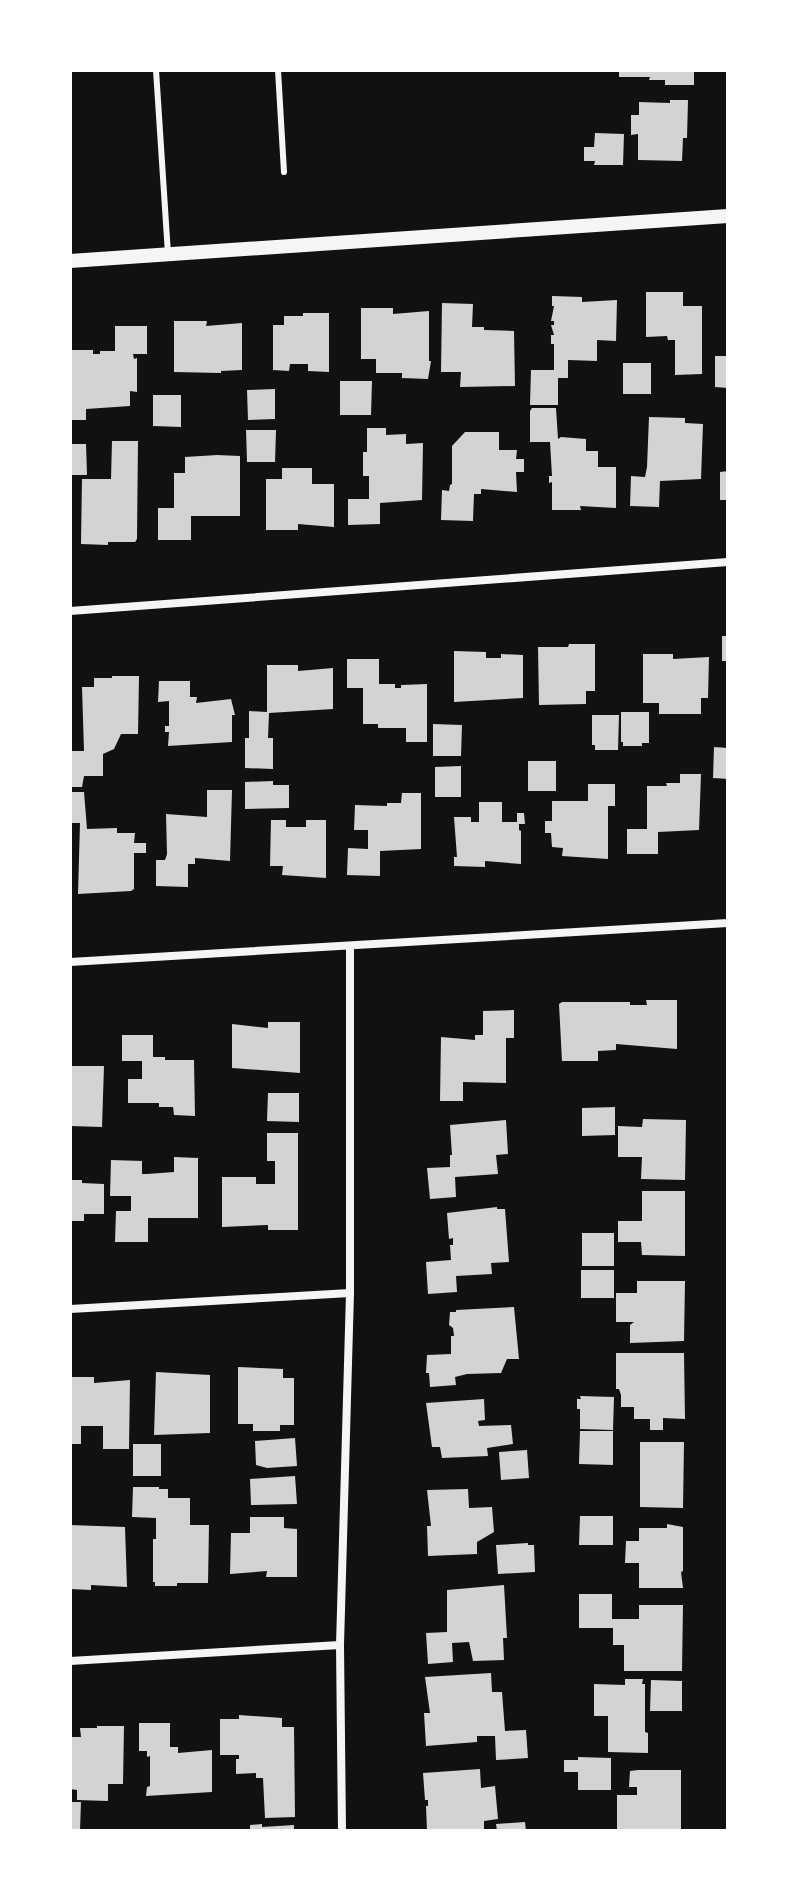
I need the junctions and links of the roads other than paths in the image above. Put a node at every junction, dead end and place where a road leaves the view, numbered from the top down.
1 (156, 70) edge
2 (278, 70) edge
3 (284, 172) dead end
4 (728, 216) edge
5 (168, 254) junction
6 (70, 261) edge
7 (728, 562) edge
8 (70, 611) edge
9 (728, 923) edge
10 (350, 947) junction
11 (70, 962) edge
12 (350, 1293) junction
13 (70, 1309) edge
14 (340, 1645) junction
15 (70, 1661) edge
16 (342, 1831) edge

1 - 5 lane
2 - 3 lane
4 - 5 street
5 - 6 street
7 - 8 street
9 - 10 street
10 - 11 street
10 - 12 street
12 - 13 street
12 - 14 street
14 - 15 street
14 - 16 street

